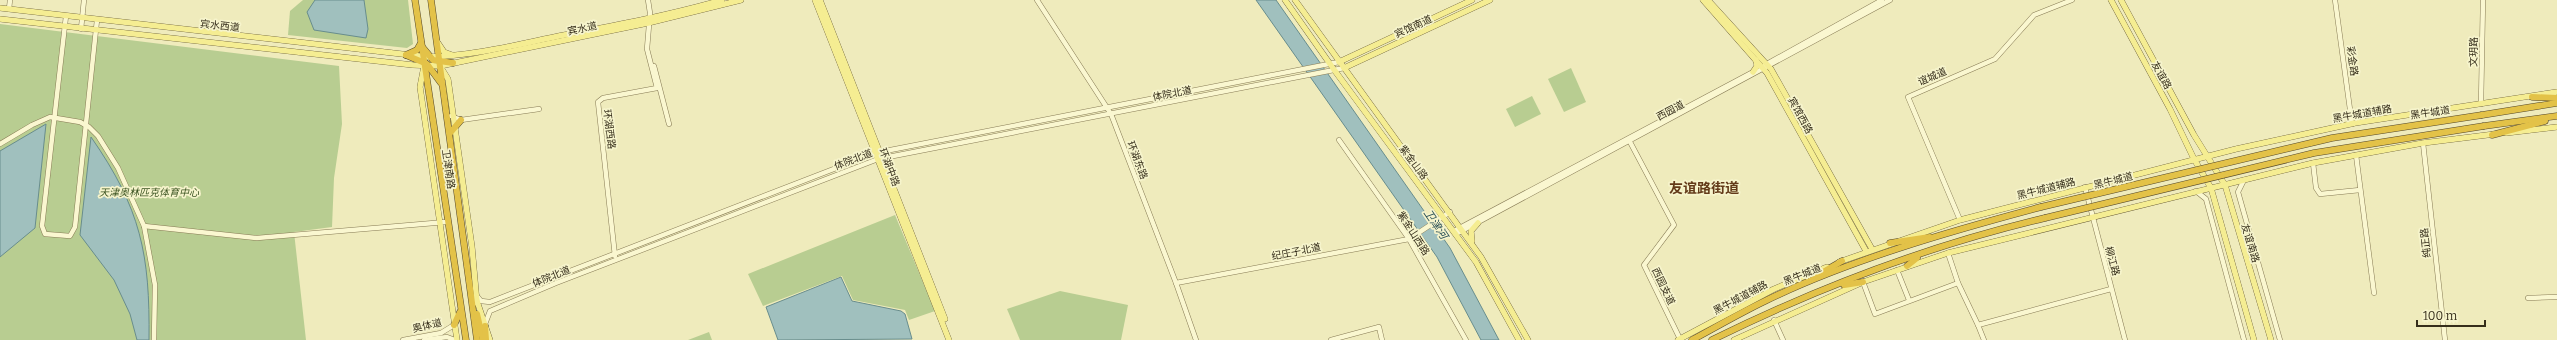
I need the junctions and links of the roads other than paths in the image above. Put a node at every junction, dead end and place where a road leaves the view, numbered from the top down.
1 (10, 0) edge
2 (84, 0) edge
3 (415, 0) edge
4 (431, 0) edge
5 (648, 0) edge
6 (722, 0) edge
7 (741, 0) edge
8 (815, 0) edge
9 (820, 0) edge
10 (1037, 0) edge
11 (1285, 0) edge
12 (1295, 0) edge
13 (1472, 0) edge
14 (1490, 0) edge
15 (1703, 0) edge
16 (1708, 0) edge
17 (1882, 0) edge
18 (1890, 0) edge
19 (2072, 0) edge
20 (2111, 0) edge
21 (2121, 0) edge
22 (2335, 0) edge
23 (2483, 0) edge
24 (713, 1) edge
25 (0, 8) edge
26 (9, 9) junction
27 (66, 16) junction
28 (82, 18) junction
29 (0, 19) edge
30 (96, 20) junction
31 (649, 21) junction
32 (65, 27) junction
33 (81, 29) junction
34 (95, 30) junction
35 (648, 39) junction
36 (437, 41) junction
37 (421, 43) junction
38 (406, 55) junction
39 (454, 56) junction
40 (1756, 56) junction
41 (425, 61) junction
42 (439, 62) junction
43 (1339, 62) junction
44 (453, 63) joint
45 (404, 64) junction
46 (1331, 65) junction
47 (1764, 67) junction
48 (1344, 68) junction
49 (1335, 71) junction
50 (1754, 74) junction
51 (422, 76) junction
52 (427, 86) junction
53 (444, 90) junction
54 (2557, 92) edge
55 (2532, 97) junction
56 (2557, 98) edge
57 (2557, 103) edge
58 (2481, 104) junction
59 (1108, 108) junction
60 (539, 109) dead end
61 (1111, 114) junction
62 (451, 116) junction
63 (2557, 117) edge
64 (54, 118) junction
65 (461, 120) junction
66 (669, 124) dead end
67 (2352, 124) junction
68 (85, 125) junction
69 (455, 127) junction
70 (2557, 127) edge
71 (450, 133) junction
72 (2492, 135) junction
73 (1339, 140) dead end
74 (1630, 140) junction
75 (2424, 143) junction
76 (0, 144) edge
77 (2356, 154) junction
78 (878, 155) junction
79 (2206, 156) junction
80 (2194, 159) junction
81 (2313, 163) junction
82 (2244, 180) junction
83 (2225, 185) junction
84 (2085, 187) junction
85 (2211, 188) junction
86 (2360, 190) junction
87 (2196, 191) junction
88 (1450, 212) junction
89 (1444, 216) junction
90 (2092, 217) junction
91 (1960, 220) junction
92 (1476, 221) junction
93 (446, 222) junction
94 (438, 223) junction
95 (144, 226) junction
96 (1464, 230) junction
97 (1455, 233) junction
98 (1947, 235) junction
99 (1409, 239) junction
100 (1890, 243) junction
101 (1473, 245) junction
102 (1869, 250) junction
103 (1468, 251) junction
104 (1948, 253) junction
105 (615, 254) junction
106 (1921, 255) junction
107 (615, 260) junction
108 (1842, 261) junction
109 (1907, 266) junction
110 (468, 270) junction
111 (1897, 270) junction
112 (1863, 282) junction
113 (1958, 283) junction
114 (1176, 284) junction
115 (1797, 286) junction
116 (1832, 287) junction
117 (2111, 289) junction
118 (2374, 293) dead end
119 (476, 295) junction
120 (2557, 297) edge
121 (2528, 298) dead end
122 (1909, 300) junction
123 (460, 310) junction
124 (1774, 320) junction
125 (454, 325) junction
126 (485, 326) junction
127 (1978, 326) junction
128 (1679, 339) edge
129 (154, 340) edge
130 (403, 340) edge
131 (424, 340) edge
132 (456, 340) edge
133 (466, 340) edge
134 (477, 340) edge
135 (483, 340) edge
136 (486, 340) edge
137 (490, 340) edge
138 (949, 340) edge
139 (952, 340) edge
140 (1196, 340) edge
141 (1332, 340) edge
142 (1382, 340) edge
143 (1466, 340) edge
144 (1519, 340) edge
145 (1528, 340) edge
146 (1692, 340) edge
147 (1712, 340) edge
148 (1734, 340) edge
149 (1783, 340) edge
150 (1984, 340) edge
151 (2124, 340) edge
152 (2244, 340) edge
153 (2254, 340) edge
154 (2271, 340) edge
155 (2280, 340) edge
156 (2445, 340) edge

1 - 26 street
2 - 28 street
3 - 37 highway, 卫津南路
4 - 36 highway, 卫津南路
5 - 31 street, 环湖西路
6 - 24 main road, 宾水道
7 - 31 main road, 宾水道
8 - 78 main road, 环湖中路
9 - 78 main road, 环湖中路
10 - 59 street, 环湖东路
11 - 46 main road, 紫金山路
12 - 43 main road, 紫金山路
13 - 43 main road, 宾馆南道
14 - 48 main road, 宾馆南道
15 - 40 main road, 宾馆西路
16 - 40 main road, 宾馆西路
17 - 47 street, 西园道
18 - 47 street, 西园道
19 - 91 street, 谊城道
20 - 80 main road, 友谊路
21 - 79 main road, 友谊路
22 - 67 street, 彩金路
23 - 58 street, 文玥路
24 - 31 main road, 宾水道
25 - 26 main road, 宾水西道
26 - 27 main road, 宾水西道
27 - 28 main road, 宾水西道
27 - 32 street
28 - 30 main road, 宾水西道
28 - 33 street
29 - 32 main road, 宾水西道
30 - 34 street
30 - 38 main road, 宾水西道
31 - 35 street, 环湖西路
31 - 39 main road, 宾水道
31 - 44 main road, 宾水道
32 - 33 main road, 宾水西道
32 - 64 street
33 - 34 main road, 宾水西道
34 - 45 main road, 宾水西道
34 - 68 street
35 - 66 street
35 - 105 street, 环湖西路
36 - 39 main road
36 - 41 main road
36 - 42 highway, 卫津南路
37 - 38 highway
37 - 41 highway, 卫津南路
38 - 41 highway
39 - 42 main road, 宾水道
40 - 47 main road, 宾馆西路
40 - 50 main road
41 - 42 highway
41 - 45 main road, 宾水西道
41 - 51 main road
41 - 52 highway, 卫津南路
41 - 53 highway
42 - 44 highway
42 - 53 highway, 卫津南路
42 - 62 main road
43 - 46 street
43 - 48 main road, 紫金山路
45 - 51 main road
46 - 49 main road, 紫金山路
46 - 59 street, 体院北道
47 - 50 street, 西园道
47 - 102 main road, 宾馆西路
48 - 49 street
48 - 88 main road, 紫金山路
49 - 61 street, 体院北道
49 - 89 main road, 紫金山路
50 - 74 street, 西园道
51 - 52 main road
51 - 94 main road
52 - 93 highway, 卫津南路
53 - 62 highway, 卫津南路
54 - 55 main road, 黑牛城道辅路
55 - 56 highway
55 - 58 main road, 黑牛城道辅路
57 - 98 highway, 黑牛城道, bridge
58 - 67 main road, 黑牛城道辅路
59 - 61 street, 环湖东路
59 - 78 street, 体院北道
60 - 65 street
61 - 78 street, 体院北道
61 - 114 street, 环湖东路
62 - 65 street
62 - 69 main road
62 - 71 highway, 卫津南路
63 - 72 highway
63 - 106 highway, 黑牛城道, bridge
64 - 68 street
64 - 68 street
64 - 76 street
65 - 69 highway
67 - 79 main road, 黑牛城道辅路
68 - 95 street
69 - 71 highway
69 - 119 main road
70 - 72 main road
71 - 110 highway, 卫津南路
72 - 75 main road
73 - 99 street, 紫金山西路
74 - 92 street, 西园道
74 - 128 street, 西园支道
75 - 77 main road
75 - 156 street, 纯正路
77 - 81 main road
77 - 86 street
78 - 105 street, 体院北道
78 - 107 street, 体院北道
78 - 138 main road, 环湖中路
78 - 139 main road, 环湖中路
79 - 80 main road, 黑牛城道辅路
79 - 83 main road, 友谊南路
80 - 84 main road, 黑牛城道辅路
80 - 85 main road
81 - 82 main road
81 - 86 street
82 - 83 main road
82 - 155 street
83 - 85 main road
83 - 154 main road, 友谊南路
84 - 90 street, 柳江路
84 - 91 main road, 黑牛城道辅路
85 - 87 main road
85 - 153 main road
86 - 118 street
87 - 90 main road
87 - 152 street
88 - 89 street
88 - 96 main road, 紫金山路
89 - 97 main road, 紫金山路
89 - 99 street, 纪庄子北道
90 - 104 main road
90 - 117 street, 柳江路
91 - 100 main road, 黑牛城道辅路
92 - 96 street, 西园道
92 - 101 main road
93 - 94 street
93 - 123 highway, 卫津南路
94 - 95 street
94 - 125 main road
95 - 129 street
96 - 97 street, 西园道
96 - 101 main road, 紫金山路
96 - 103 street
97 - 103 main road, 紫金山路
98 - 100 highway
98 - 115 highway, 黑牛城道
99 - 114 street, 纪庄子北道
99 - 143 street, 紫金山西路
100 - 102 main road, 黑牛城道辅路
101 - 145 main road, 紫金山路
102 - 108 main road, 黑牛城道辅路
103 - 144 main road, 紫金山路
104 - 109 main road
104 - 113 street
105 - 107 street, 环湖西路
105 - 119 street, 体院北道
106 - 109 highway
106 - 116 highway, 黑牛城道
107 - 126 street, 体院北道
108 - 115 highway
108 - 128 main road, 黑牛城道辅路
109 - 111 main road
110 - 119 main road
110 - 134 highway, 卫津南路
110 - 135 highway
111 - 112 main road
111 - 122 street
112 - 116 highway
112 - 122 street
112 - 124 main road
113 - 122 street
113 - 127 street
114 - 140 street, 环湖东路
115 - 146 highway, 黑牛城道
116 - 147 highway, 黑牛城道
117 - 127 street
117 - 151 street, 柳江路
119 - 126 main road
120 - 121 street
123 - 125 highway
123 - 133 highway, 卫津南路
124 - 148 main road
124 - 149 street
125 - 130 street, 奥体道
125 - 132 main road
126 - 136 highway
126 - 137 main road
127 - 150 street
131 - 132 street
141 - 142 street

